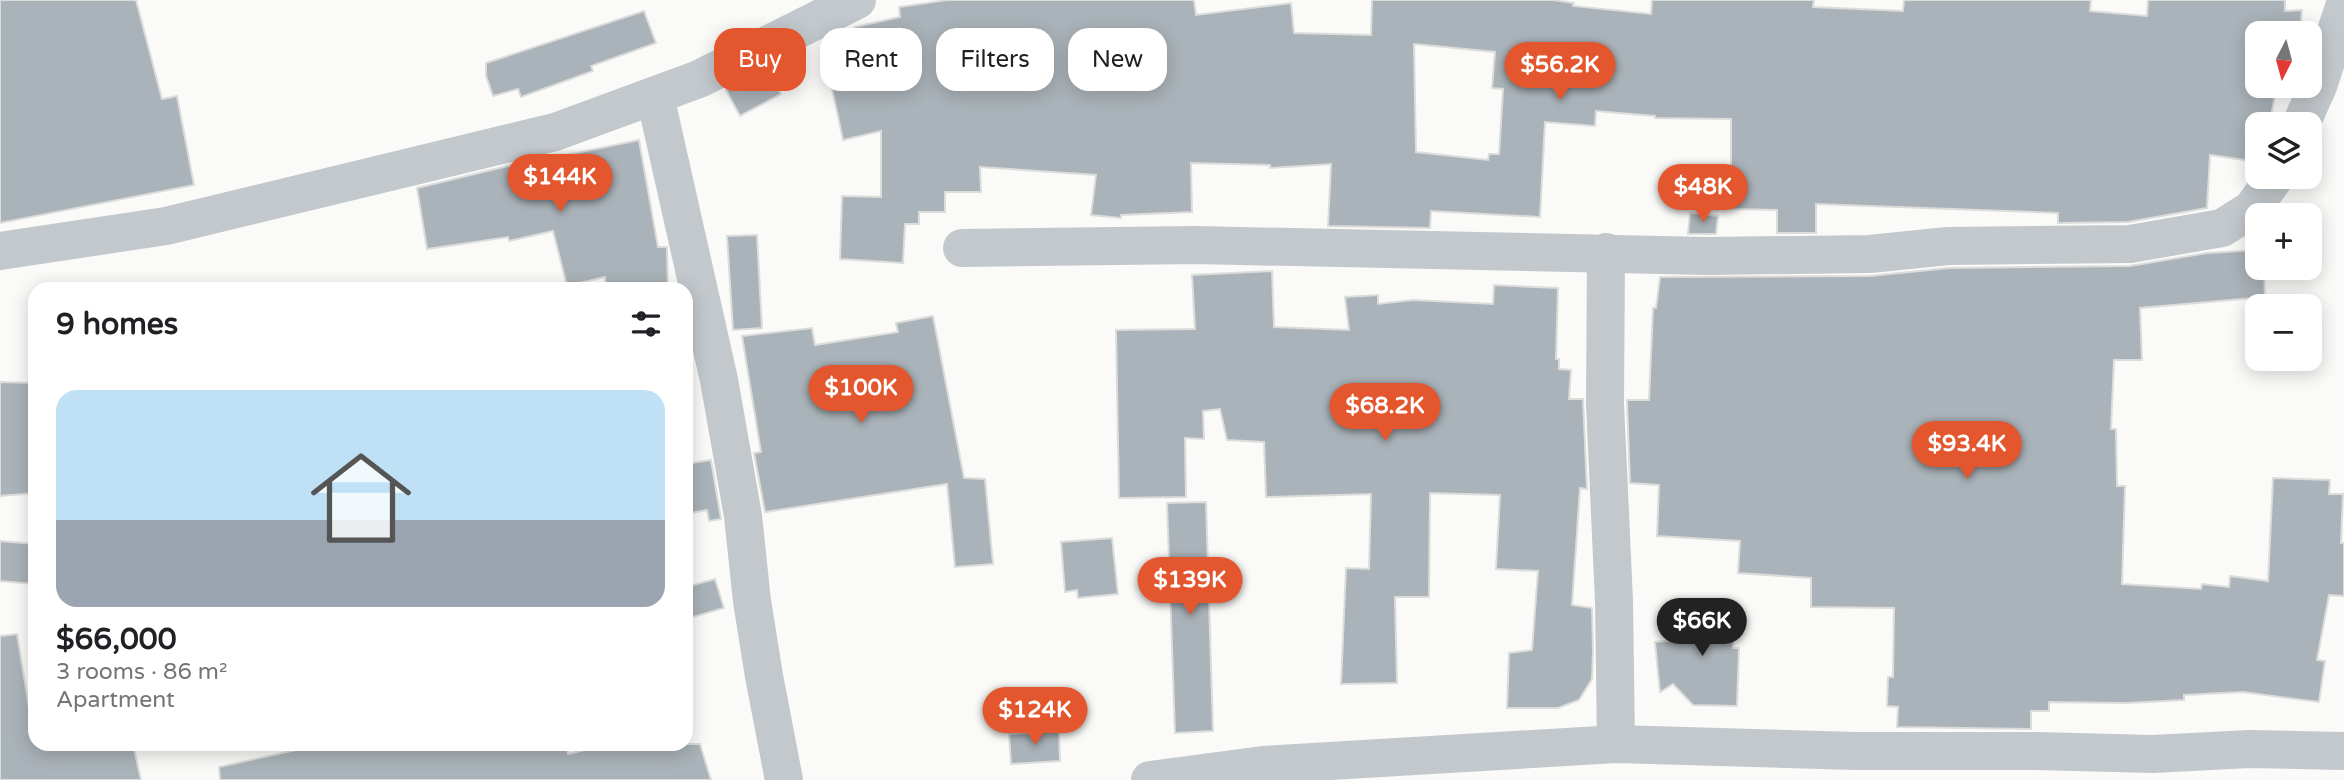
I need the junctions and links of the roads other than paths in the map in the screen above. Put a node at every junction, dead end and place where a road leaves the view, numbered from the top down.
1 (857, 0) edge
2 (2344, 7) edge
3 (654, 96) junction
4 (2306, 112) edge
5 (2266, 189) edge
6 (962, 248) dead end
7 (0, 251) edge
8 (1606, 252) junction
9 (1616, 744) junction
10 (2344, 751) edge
11 (2154, 767) edge
12 (784, 780) edge
13 (1150, 780) edge

1 - 3 street
2 - 4 street
3 - 7 street
3 - 12 street
5 - 8 street
6 - 8 street
8 - 9 street
9 - 11 street
9 - 13 street
10 - 11 street

